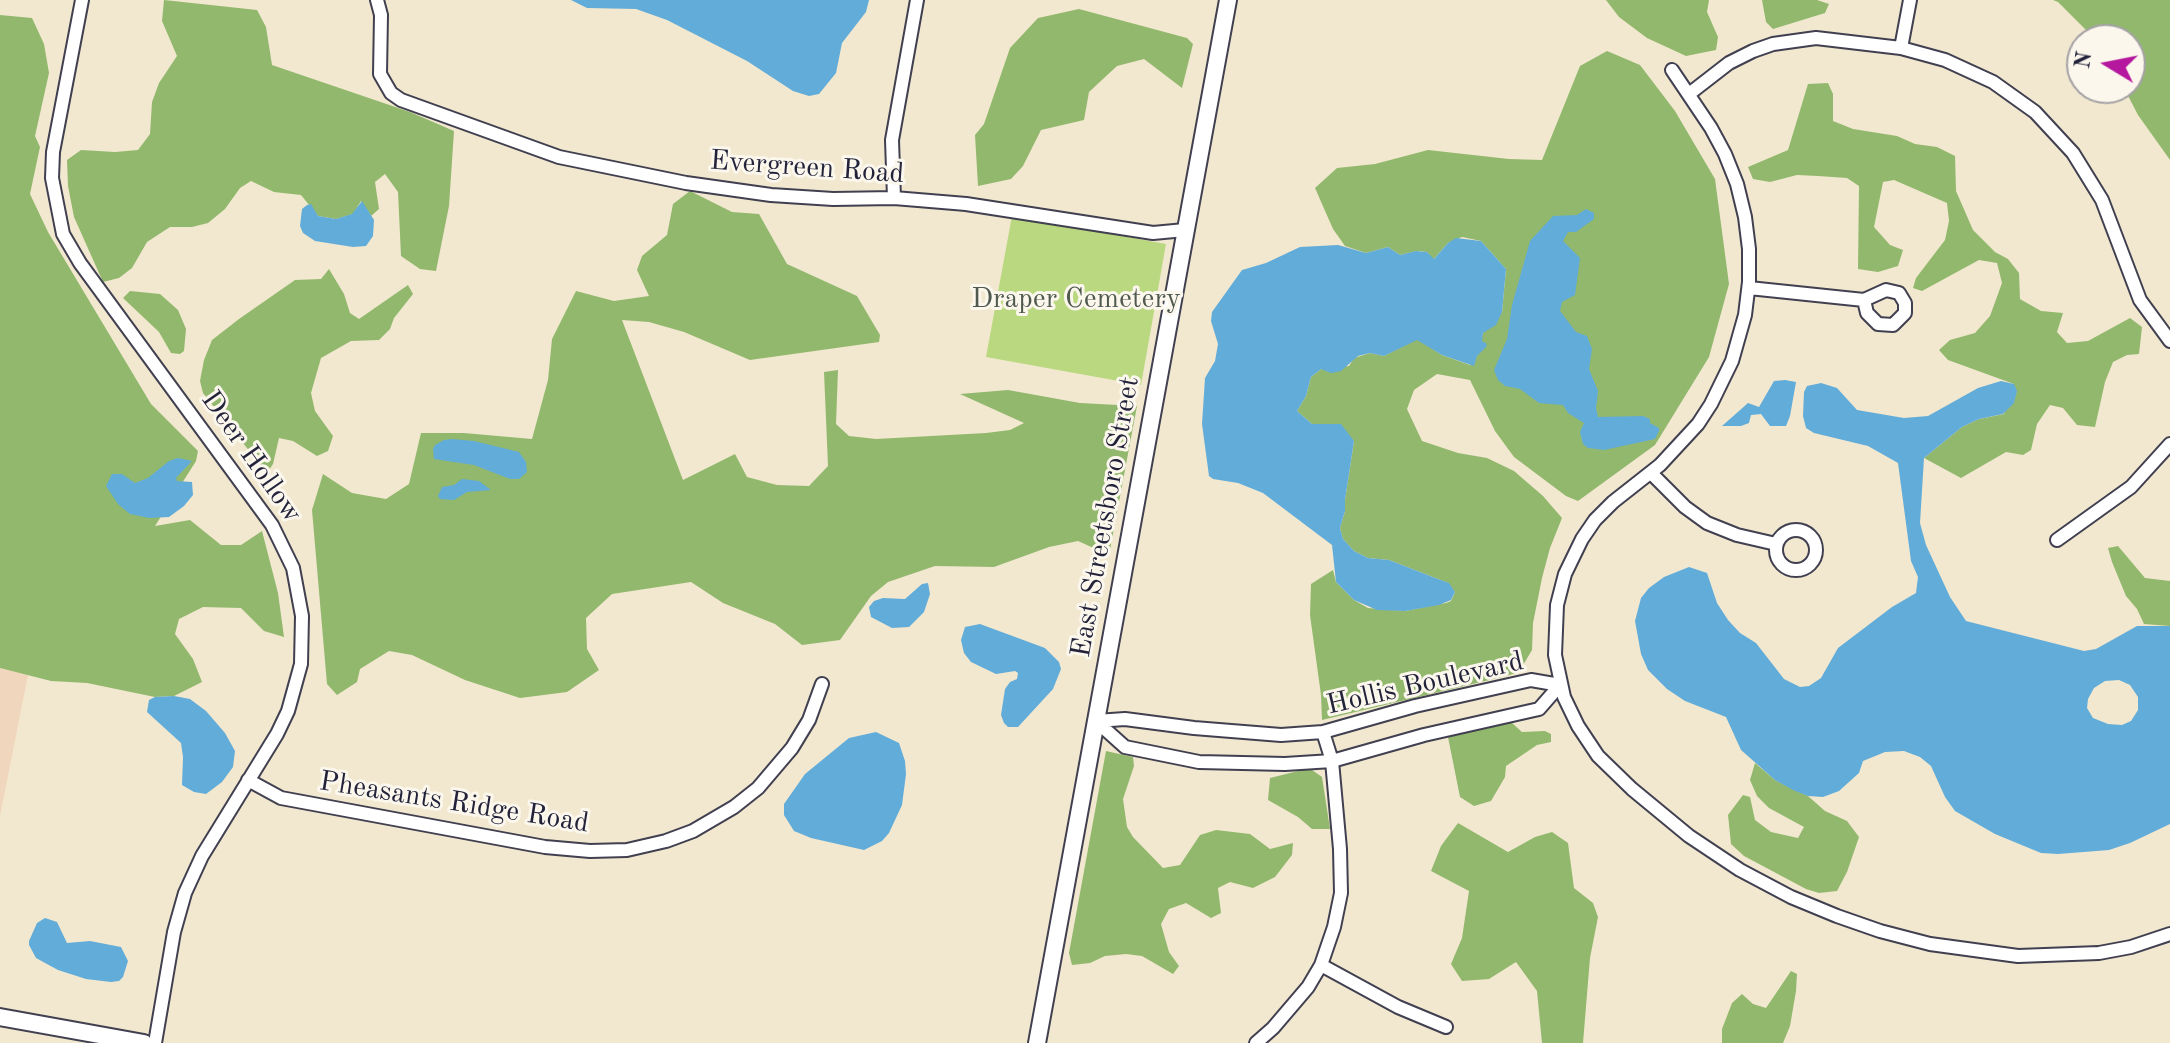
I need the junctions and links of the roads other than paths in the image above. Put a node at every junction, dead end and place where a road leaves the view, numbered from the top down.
1 (82, 0) edge
2 (377, 0) edge
3 (917, 0) edge
4 (1228, 0) edge
5 (1910, 0) edge
6 (1901, 48) junction
7 (1672, 70) dead end
8 (1689, 94) junction
9 (894, 198) junction
10 (1185, 230) junction
11 (1749, 288) junction
12 (1864, 300) dead end
13 (2170, 341) edge
14 (2170, 444) edge
15 (1651, 473) junction
16 (2057, 540) dead end
17 (1776, 544) dead end
18 (822, 684) dead end
19 (1560, 685) junction
20 (1096, 721) junction
21 (1323, 732) junction
22 (1332, 761) junction
23 (248, 780) junction
24 (2170, 934) edge
25 (1321, 965) junction
26 (0, 1017) edge
27 (1446, 1027) dead end
28 (144, 1043) edge
29 (155, 1043) edge
30 (1037, 1043) edge
31 (1256, 1043) edge

1 - 23 street, Deer Hollow
2 - 9 street, Evergreen Road
3 - 9 street
4 - 10 main road, East Streetsboro Street
5 - 6 street
6 - 8 street
6 - 13 street
7 - 8 street
8 - 11 street
9 - 10 street, Evergreen Road
10 - 20 main road, East Streetsboro Street
11 - 12 street
11 - 15 street
14 - 16 street
15 - 17 street
15 - 19 street
18 - 23 street, Pheasants Ridge Road
19 - 21 street, Hollis Boulevard
19 - 22 street, Hollis Boulevard
19 - 24 street
20 - 21 street, Hollis Boulevard
20 - 22 street, Hollis Boulevard
20 - 30 main road, East Streetsboro Street
21 - 22 street
22 - 25 street
23 - 29 street, Deer Hollow
25 - 27 street
25 - 31 street
26 - 28 main road

